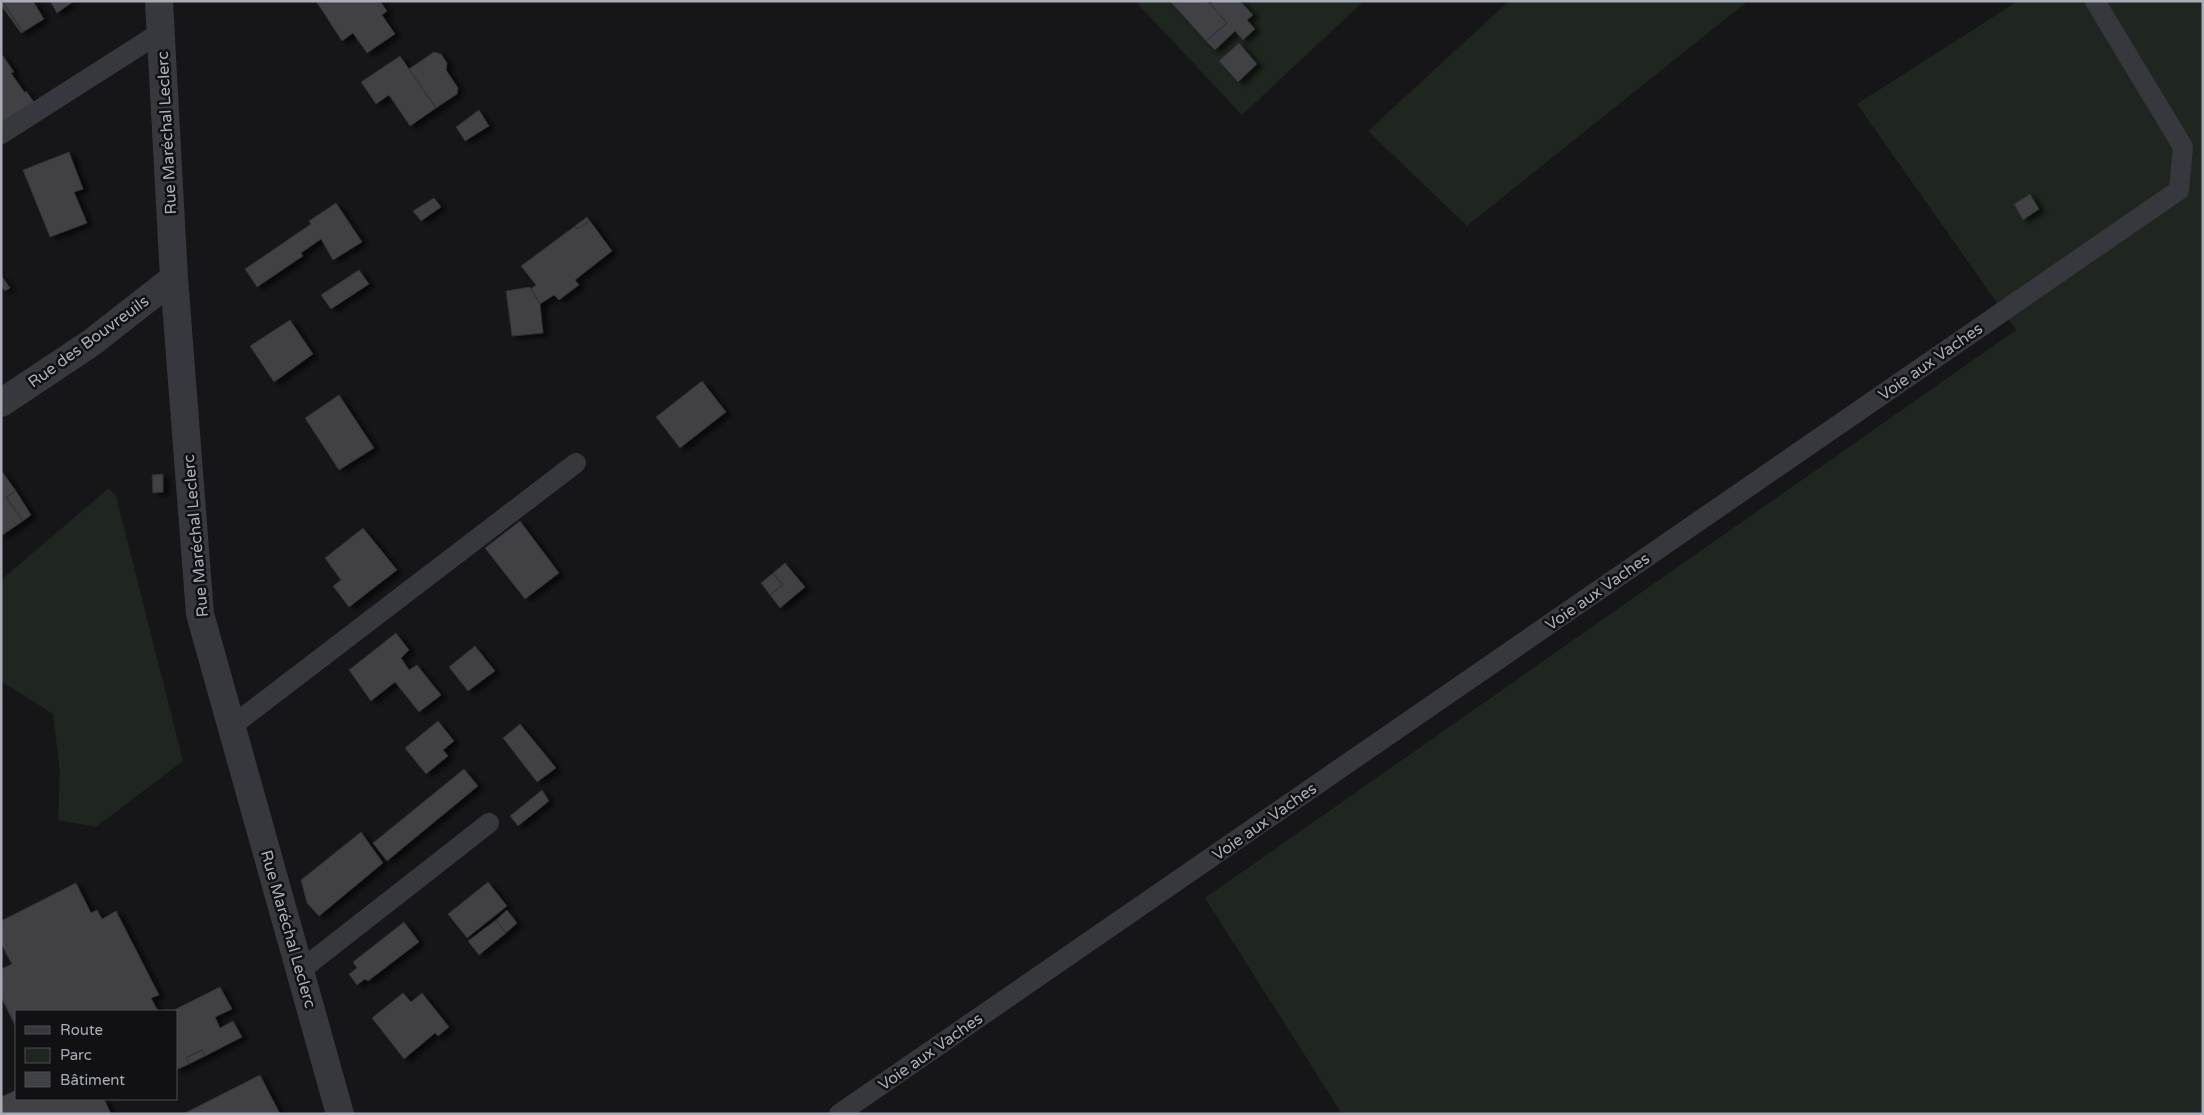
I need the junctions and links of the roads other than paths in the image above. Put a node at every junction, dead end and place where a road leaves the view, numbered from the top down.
1 (159, 1) edge
2 (2095, 1) edge
3 (161, 32) junction
4 (1, 134) edge
5 (174, 278) junction
6 (1, 403) edge
7 (576, 462) dead end
8 (232, 726) junction
9 (489, 823) dead end
10 (301, 970) junction
11 (340, 1114) edge
12 (839, 1114) edge

1 - 3 street, Rue Maréchal Leclerc
2 - 12 lane, Voie aux Vaches
3 - 4 lane
3 - 5 street, Rue Maréchal Leclerc
5 - 6 street, Rue des Bouvreuils
5 - 8 street, Rue Maréchal Leclerc
7 - 8 lane
8 - 10 street, Rue Maréchal Leclerc
9 - 10 lane
10 - 11 street, Rue Maréchal Leclerc

